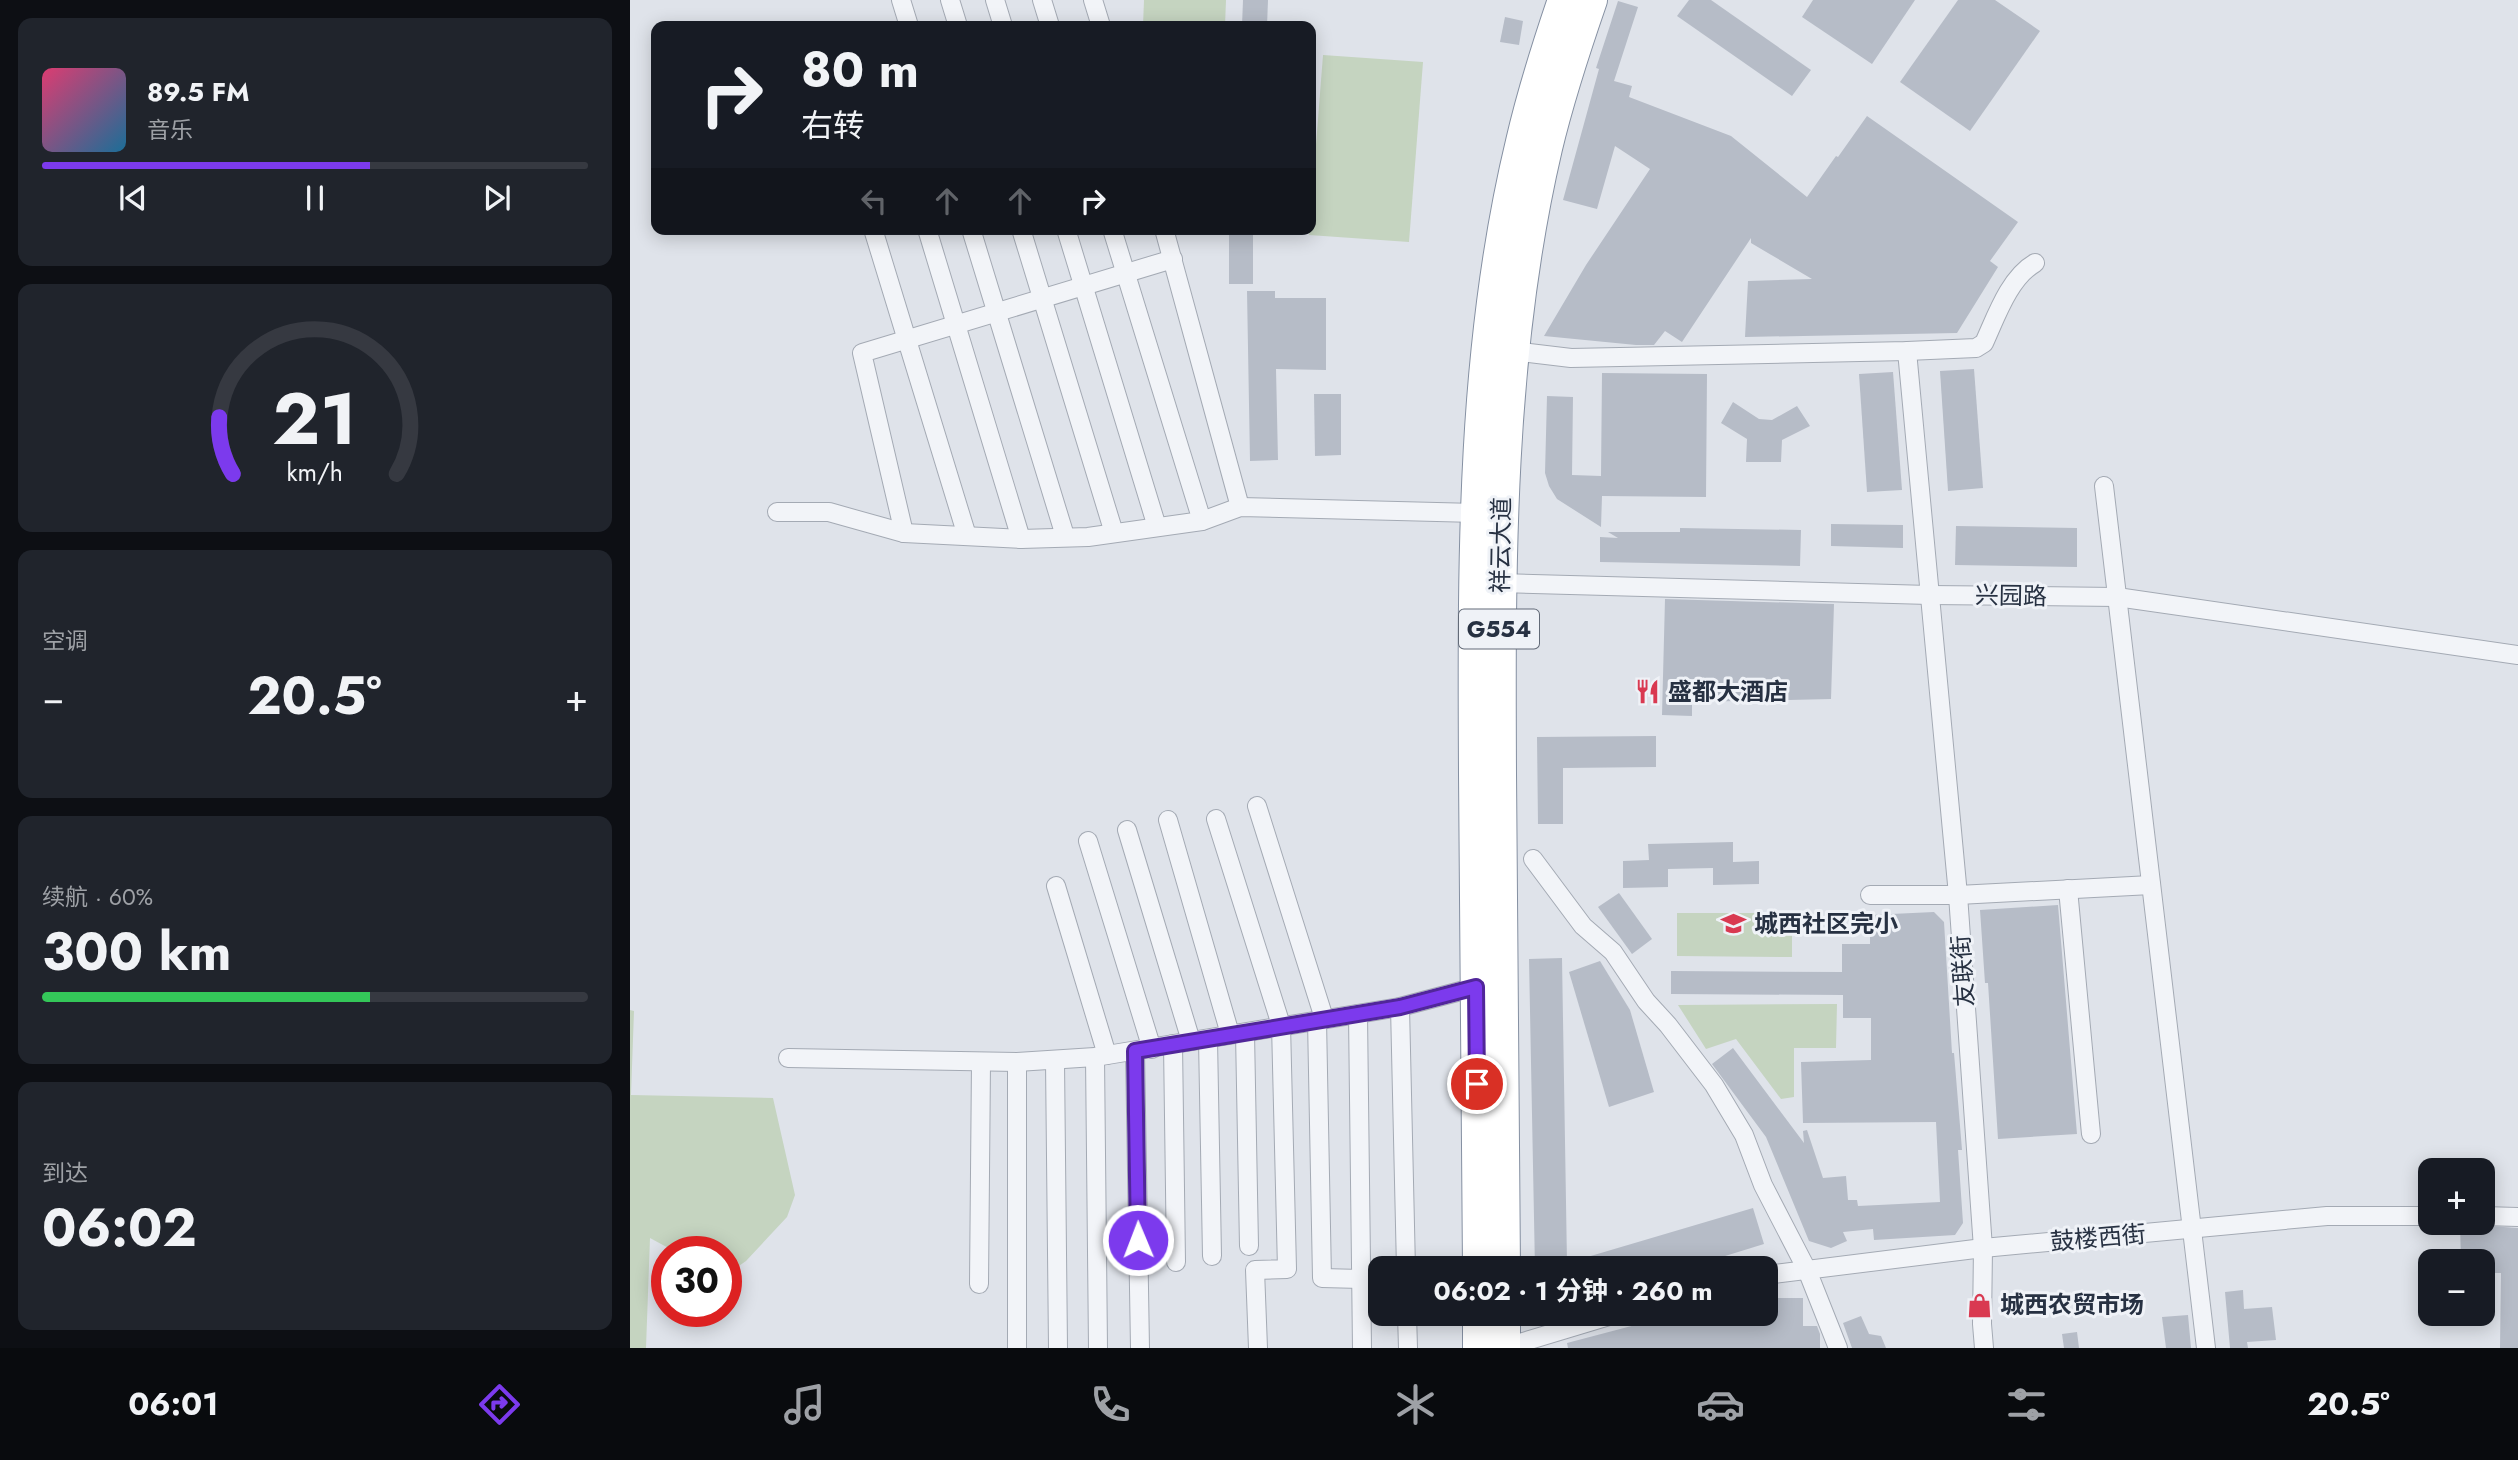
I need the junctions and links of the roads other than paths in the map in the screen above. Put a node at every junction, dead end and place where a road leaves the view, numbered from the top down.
1 (901, 0) edge
2 (950, 0) edge
3 (995, 0) edge
4 (1042, 0) edge
5 (1093, 0) edge
6 (1564, 0) edge
7 (1591, 0) edge
8 (907, 21) edge
9 (956, 21) edge
10 (1001, 21) edge
11 (1049, 21) edge
12 (1097, 21) edge
13 (875, 235) edge
14 (929, 235) edge
15 (973, 235) edge
16 (1023, 235) edge
17 (1068, 235) edge
18 (1114, 235) edge
19 (1166, 235) edge
20 (1173, 259) junction
21 (2035, 263) dead end
22 (1126, 273) junction
23 (1083, 286) junction
24 (1042, 299) junction
25 (997, 312) junction
26 (956, 324) junction
27 (906, 340) junction
28 (1513, 351) junction
29 (1907, 351) junction
30 (2104, 486) dead end
31 (1240, 507) junction
32 (777, 512) dead end
33 (1476, 513) junction
34 (1202, 521) junction
35 (1157, 527) junction
36 (904, 533) junction
37 (1114, 533) junction
38 (967, 536) junction
39 (1065, 536) junction
40 (1021, 539) junction
41 (1500, 583) junction
42 (1929, 595) junction
43 (2117, 597) junction
44 (2518, 655) edge
45 (1257, 806) dead end
46 (1216, 819) dead end
47 (1168, 820) dead end
48 (1127, 830) dead end
49 (1088, 841) dead end
50 (1533, 859) dead end
51 (2151, 885) junction
52 (1056, 886) dead end
53 (2068, 890) junction
54 (1870, 895) dead end
55 (1958, 895) junction
56 (1476, 987) junction
57 (1400, 1007) junction
58 (1358, 1014) junction
59 (1320, 1019) junction
60 (1281, 1026) junction
61 (1238, 1033) junction
62 (1200, 1040) junction
63 (1173, 1045) junction
64 (1143, 1050) junction
65 (1101, 1056) junction
66 (788, 1058) dead end
67 (1055, 1061) junction
68 (981, 1062) junction
69 (1017, 1062) junction
70 (2091, 1134) dead end
71 (2418, 1216) edge
72 (2495, 1216) edge
73 (2518, 1217) edge
74 (2192, 1229) junction
75 (1249, 1246) dead end
76 (1983, 1248) junction
77 (1212, 1256) dead end
78 (1406, 1256) edge
79 (1479, 1256) edge
80 (1504, 1256) edge
81 (1175, 1262) dead end
82 (1807, 1270) junction
83 (1778, 1274) edge
84 (1361, 1279) junction
85 (979, 1284) dead end
86 (1407, 1326) edge
87 (1479, 1326) edge
88 (1504, 1326) edge
89 (1576, 1326) edge
90 (1017, 1348) edge
91 (1058, 1348) edge
92 (1098, 1348) edge
93 (1140, 1348) edge
94 (1258, 1348) edge
95 (1362, 1348) edge
96 (1408, 1348) edge
97 (1479, 1348) edge
98 (1504, 1348) edge
99 (1838, 1348) edge
100 (1984, 1348) edge
101 (2206, 1348) edge

1 - 8 street
2 - 9 street
3 - 10 street
4 - 11 street
5 - 12 street
6 - 33 highway, 祥云大道 / G554
7 - 28 highway, 祥云大道 / G554
13 - 27 street
14 - 26 street
15 - 25 street
16 - 24 street
17 - 23 street
18 - 22 street
19 - 20 street
20 - 22 street
20 - 31 street
21 - 29 street
22 - 23 street
22 - 34 street
23 - 24 street
23 - 35 street
24 - 25 street
24 - 37 street
25 - 26 street
25 - 39 street
26 - 27 street
26 - 40 street
27 - 36 street
27 - 38 street
28 - 29 street
28 - 41 highway, 祥云大道 / G554
29 - 42 street, 友联街
30 - 43 street
31 - 33 street
31 - 34 street
32 - 36 street
33 - 56 highway, 祥云大道 / G554
34 - 35 street
35 - 37 street
36 - 38 street
37 - 39 street
38 - 40 street
39 - 40 street
41 - 42 street, 兴园路
41 - 80 highway, 祥云大道 / G554
42 - 43 street, 兴园路
42 - 55 street, 友联街
43 - 44 street, 兴园路
43 - 51 street
45 - 59 street
46 - 60 street
47 - 61 street
48 - 62 street
49 - 64 street
50 - 82 street
51 - 53 street
51 - 74 street
52 - 65 street
53 - 55 street
53 - 70 street
54 - 55 street
55 - 76 street, 友联街
56 - 57 street
56 - 79 highway, 祥云大道 / G554
57 - 58 street
57 - 78 street
58 - 59 street
58 - 84 street
59 - 60 street
59 - 84 street
60 - 61 street
60 - 94 street
61 - 62 street
61 - 75 street
62 - 63 street
62 - 77 street
63 - 64 street
63 - 81 street
64 - 65 street
64 - 93 street
65 - 67 street
65 - 92 street
66 - 68 street
67 - 69 street
67 - 91 street
68 - 69 street
68 - 85 street
69 - 90 street
71 - 74 street, 鼓楼西街
72 - 73 street
74 - 76 street, 鼓楼西街
74 - 101 street
76 - 82 street, 鼓楼西街
76 - 100 street, 友联街
82 - 83 street, 鼓楼西街
82 - 99 street
84 - 95 street
86 - 96 street
87 - 97 highway
88 - 98 highway
89 - 98 street

